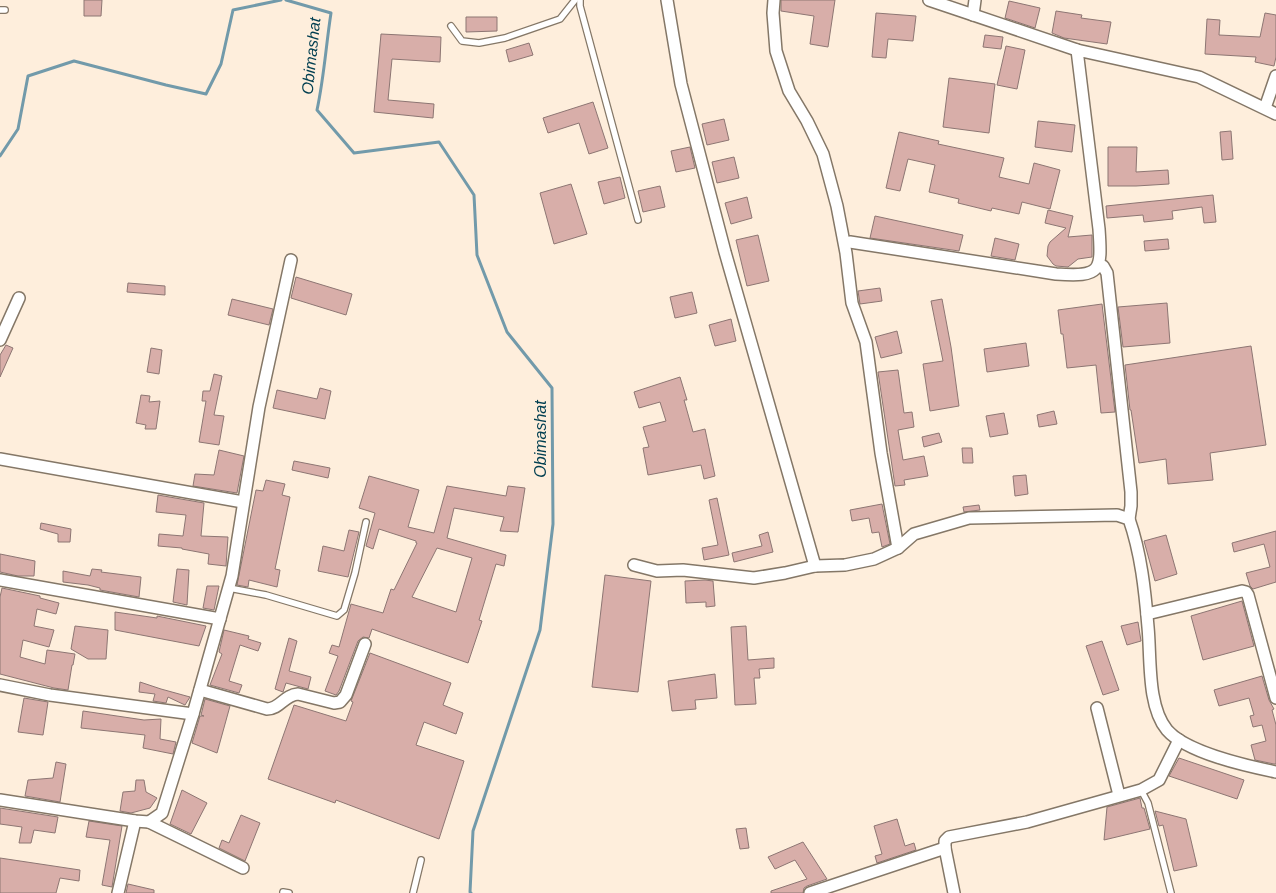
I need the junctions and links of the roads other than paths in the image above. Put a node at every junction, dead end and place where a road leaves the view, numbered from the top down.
1 (575, 0) edge
2 (580, 0) edge
3 (667, 0) edge
4 (774, 0) edge
5 (929, 0) edge
6 (974, 0) edge
7 (973, 14) junction
8 (451, 26) dead end
9 (1077, 50) junction
10 (1276, 76) edge
11 (1265, 108) junction
12 (1276, 114) edge
13 (638, 220) dead end
14 (850, 242) dead end
15 (291, 260) dead end
16 (1099, 264) junction
17 (19, 298) dead end
18 (0, 340) edge
19 (0, 459) edge
20 (243, 502) junction
21 (1128, 519) junction
22 (366, 522) dead end
23 (898, 548) junction
24 (634, 565) dead end
25 (815, 566) junction
26 (0, 580) edge
27 (229, 588) junction
28 (1147, 614) junction
29 (220, 619) junction
30 (365, 644) dead end
31 (0, 684) edge
32 (200, 690) junction
33 (1276, 698) edge
34 (1097, 708) dead end
35 (193, 714) junction
36 (1179, 740) junction
37 (1276, 772) edge
38 (1141, 790) junction
39 (1119, 796) junction
40 (0, 800) edge
41 (135, 821) junction
42 (149, 822) junction
43 (946, 848) junction
44 (421, 860) dead end
45 (243, 868) dead end
46 (118, 893) edge
47 (413, 893) edge
48 (810, 893) edge
49 (954, 893) edge
50 (1171, 893) edge

1 - 8 lane
2 - 13 lane
3 - 25 street
4 - 23 street
5 - 7 street
6 - 7 street
7 - 9 street
9 - 11 street
9 - 16 street
10 - 11 street
11 - 12 street
14 - 16 street
15 - 20 street
16 - 21 street
17 - 18 street
19 - 20 street
20 - 27 street
21 - 23 street
21 - 28 street
22 - 27 lane
23 - 25 street
24 - 25 street
26 - 29 street
27 - 29 street
28 - 33 street
28 - 36 street
29 - 32 street
30 - 32 street
31 - 35 street
32 - 35 street
34 - 39 street
35 - 42 street
36 - 37 street
36 - 38 street
38 - 39 street
38 - 50 lane
39 - 43 street
40 - 41 street
41 - 42 street
41 - 46 street
42 - 45 street
43 - 48 street
43 - 49 street
44 - 47 lane

